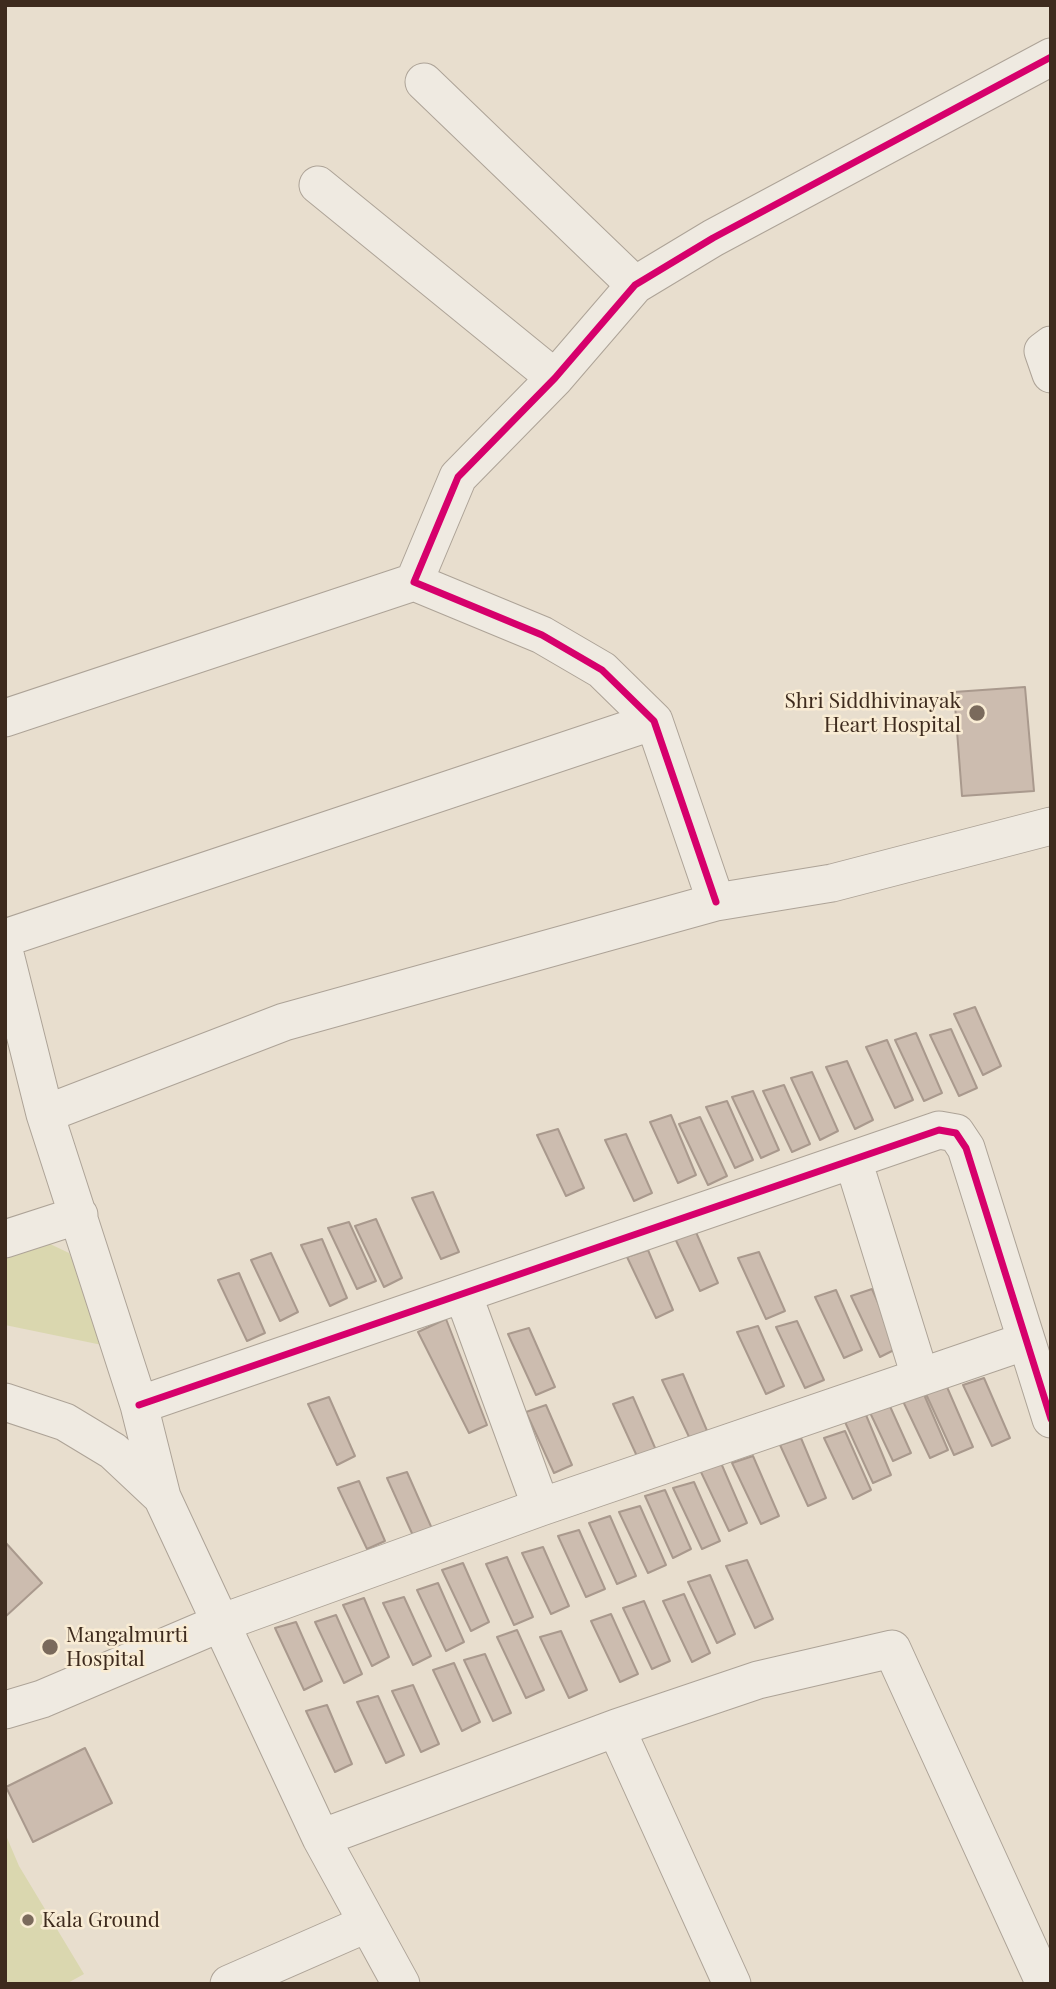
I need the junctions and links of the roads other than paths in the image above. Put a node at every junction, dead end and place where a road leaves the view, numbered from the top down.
1 (1051, 57) edge
2 (424, 82) dead end
3 (317, 185) dead end
4 (635, 285) junction
5 (1051, 345) edge
6 (1051, 374) edge
7 (555, 378) junction
8 (414, 582) junction
9 (5, 718) edge
10 (654, 721) junction
11 (1051, 826) edge
12 (716, 902) junction
13 (5, 938) edge
14 (5, 954) edge
15 (45, 1114) junction
16 (853, 1160) junction
17 (79, 1215) junction
18 (5, 1239) edge
19 (463, 1294) junction
20 (1026, 1341) junction
21 (920, 1376) junction
22 (5, 1402) edge
23 (139, 1405) junction
24 (1051, 1419) edge
25 (162, 1497) junction
26 (541, 1507) junction
27 (218, 1624) junction
28 (5, 1710) edge
29 (616, 1728) junction
30 (321, 1838) junction
31 (366, 1924) junction
32 (1037, 1982) edge
33 (229, 1984) edge
34 (401, 1984) edge
35 (732, 1984) edge

1 - 4 street
2 - 4 street
3 - 7 street
4 - 7 street
5 - 6 street
7 - 8 street
8 - 9 street
8 - 10 street
10 - 12 street
10 - 13 street
11 - 12 street
12 - 15 street
14 - 15 street
15 - 17 street
16 - 19 street
16 - 20 street
16 - 21 street
17 - 18 street
17 - 23 street
19 - 23 street
19 - 26 street
20 - 21 street
20 - 24 street
21 - 26 street
22 - 25 street
23 - 25 street
25 - 27 street
26 - 27 street
27 - 28 street
27 - 30 street
29 - 30 street
29 - 32 street
29 - 35 street
30 - 31 street
31 - 33 street
31 - 34 street

